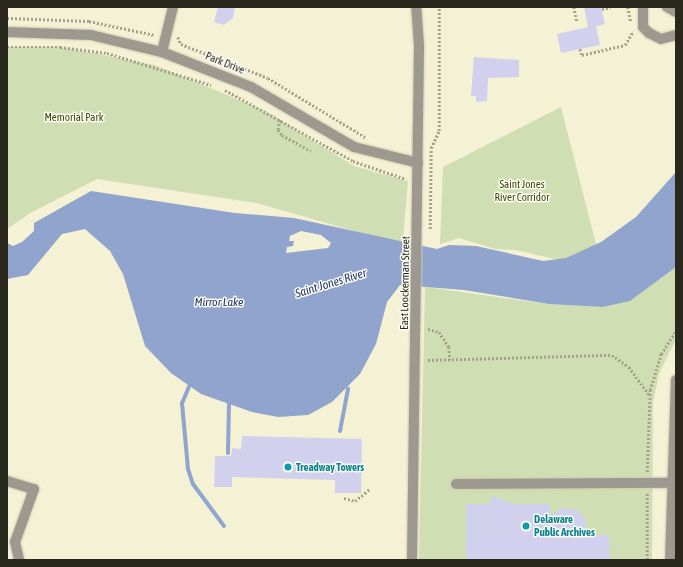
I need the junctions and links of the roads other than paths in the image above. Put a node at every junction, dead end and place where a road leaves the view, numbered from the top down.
1 (172, 7) edge
2 (416, 7) edge
3 (643, 7) edge
4 (667, 7) edge
5 (676, 12) edge
6 (7, 32) edge
7 (676, 35) edge
8 (162, 52) junction
9 (418, 163) junction
10 (675, 383) edge
11 (7, 482) edge
12 (670, 483) junction
13 (456, 484) dead end
14 (19, 560) edge
15 (412, 560) edge
16 (670, 560) edge

1 - 8 street
2 - 9 street, East Loockerman Street
3 - 7 street
4 - 5 street
6 - 8 street, Park Drive
8 - 9 street, Park Drive
9 - 15 street, East Loockerman Street
10 - 12 street
11 - 14 street
12 - 13 street
12 - 16 street

